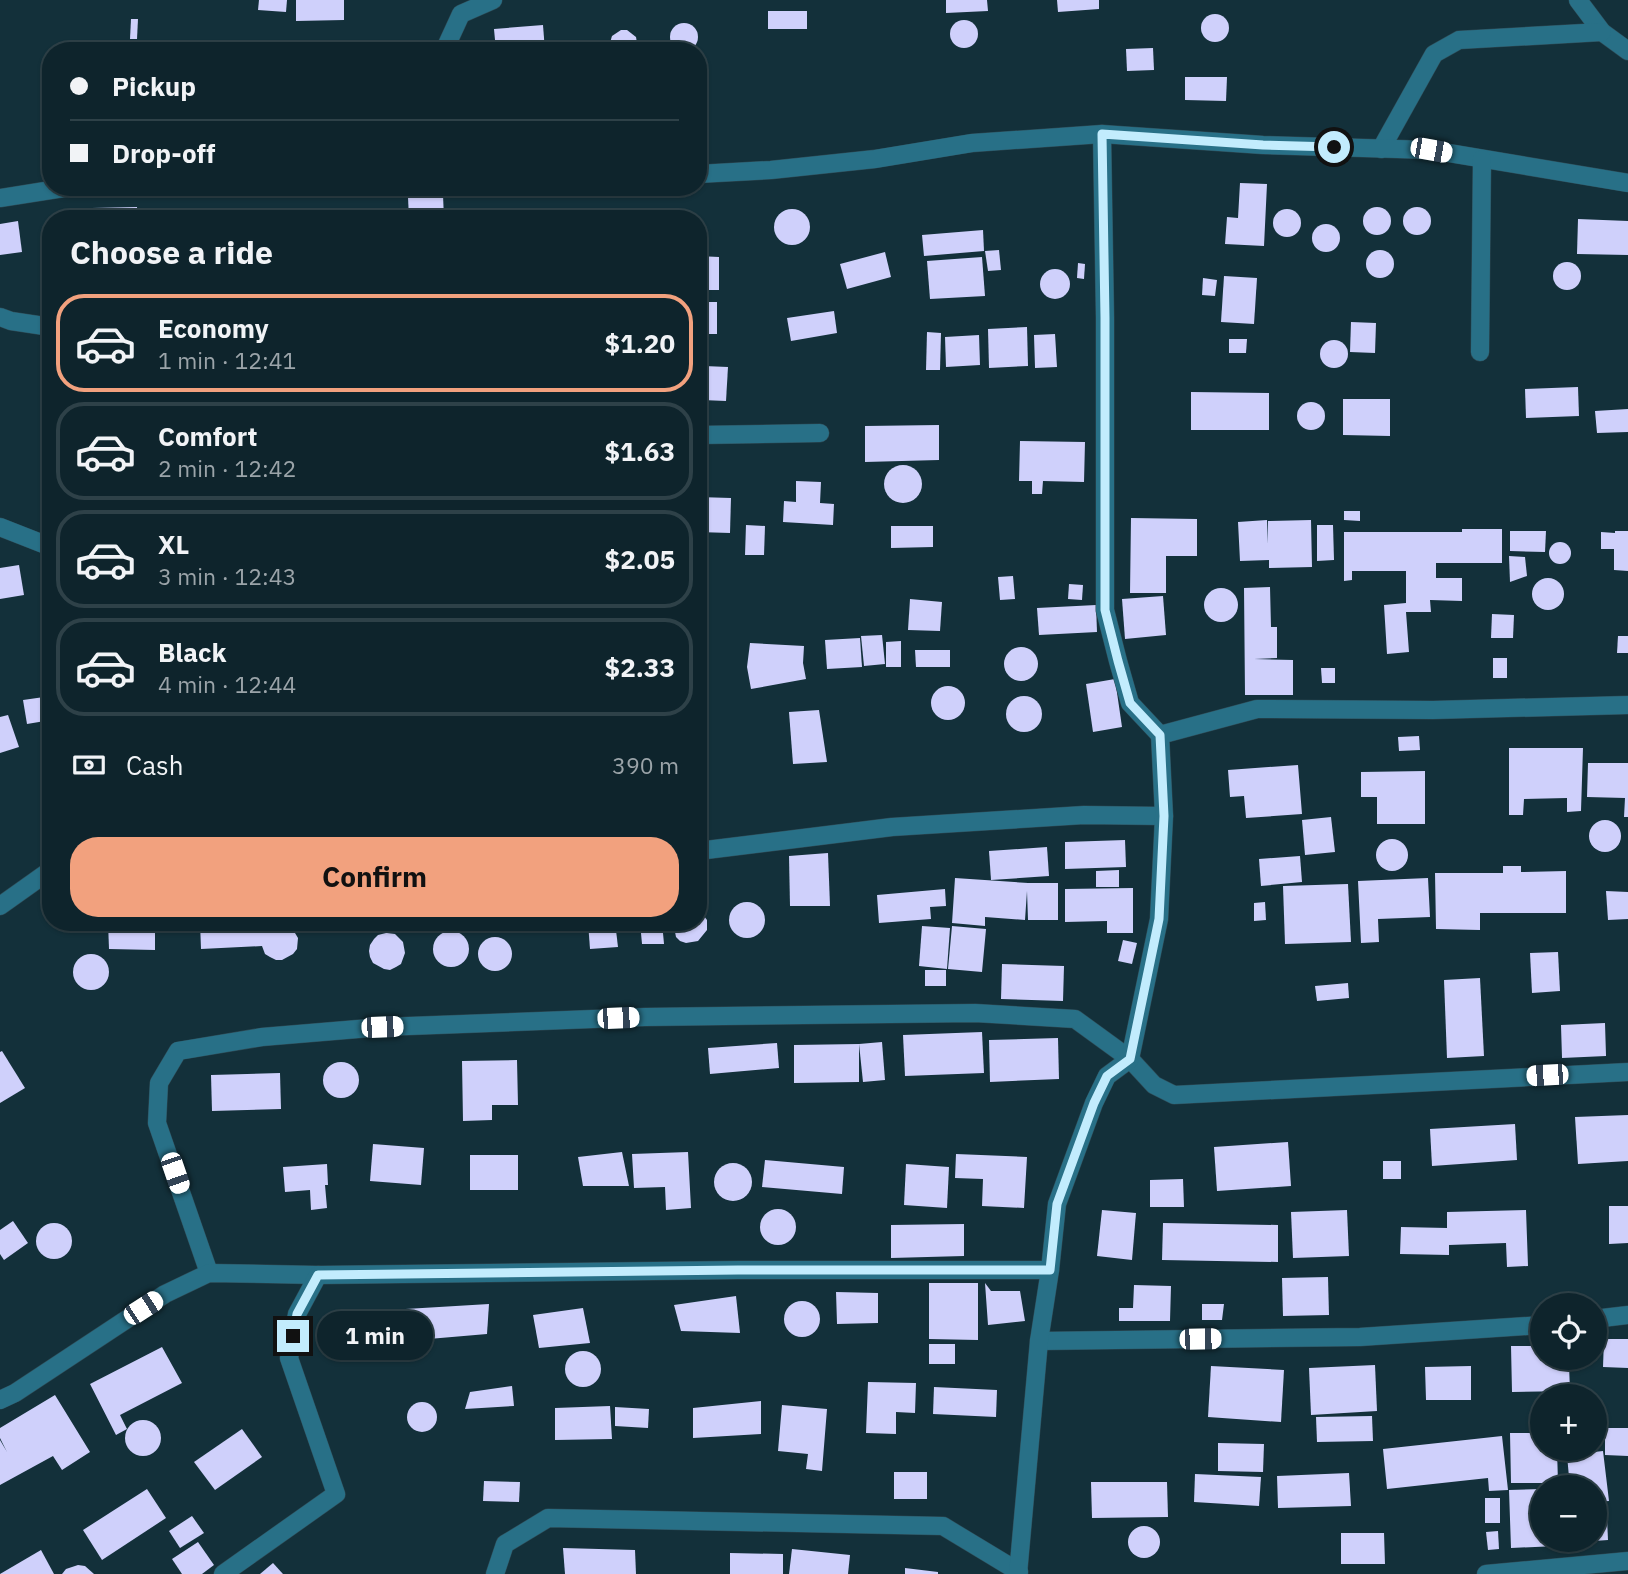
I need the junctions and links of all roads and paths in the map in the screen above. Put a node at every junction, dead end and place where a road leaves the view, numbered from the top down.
1 (493, 0) edge
2 (1578, 0) edge
3 (1602, 32) junction
4 (448, 42) edge
5 (1628, 51) edge
6 (1102, 134) junction
7 (1381, 149) junction
8 (1482, 159) junction
9 (707, 174) edge
10 (1628, 183) edge
11 (42, 191) edge
12 (0, 198) edge
13 (0, 317) edge
14 (42, 326) edge
15 (1480, 352) dead end
16 (820, 433) dead end
17 (707, 435) edge
18 (0, 527) edge
19 (42, 543) edge
20 (1628, 705) edge
21 (1160, 735) junction
22 (1164, 816) junction
23 (707, 850) edge
24 (42, 876) edge
25 (0, 906) edge
26 (1130, 1059) junction
27 (1628, 1073) edge
28 (1050, 1270) junction
29 (209, 1273) junction
30 (318, 1275) junction
31 (1628, 1315) edge
32 (1607, 1317) edge
33 (1530, 1326) edge
34 (1039, 1341) junction
35 (0, 1400) edge
36 (1628, 1561) edge
37 (1019, 1573) edge
38 (223, 1574) edge
39 (495, 1574) edge
40 (1486, 1574) edge

1 - 4 street
2 - 3 street
3 - 5 street
3 - 7 street
6 - 7 street
6 - 9 street
6 - 21 street
7 - 8 street
8 - 10 street
8 - 15 street
11 - 12 street
13 - 14 street
16 - 17 street
18 - 19 street
20 - 21 street
21 - 22 street
22 - 23 street
22 - 26 street
24 - 25 street
26 - 27 street
26 - 28 street
26 - 29 street
28 - 30 street
28 - 34 street
29 - 30 street
29 - 35 street
30 - 38 street
31 - 32 street
33 - 34 street
34 - 37 street
36 - 40 street
37 - 39 street

